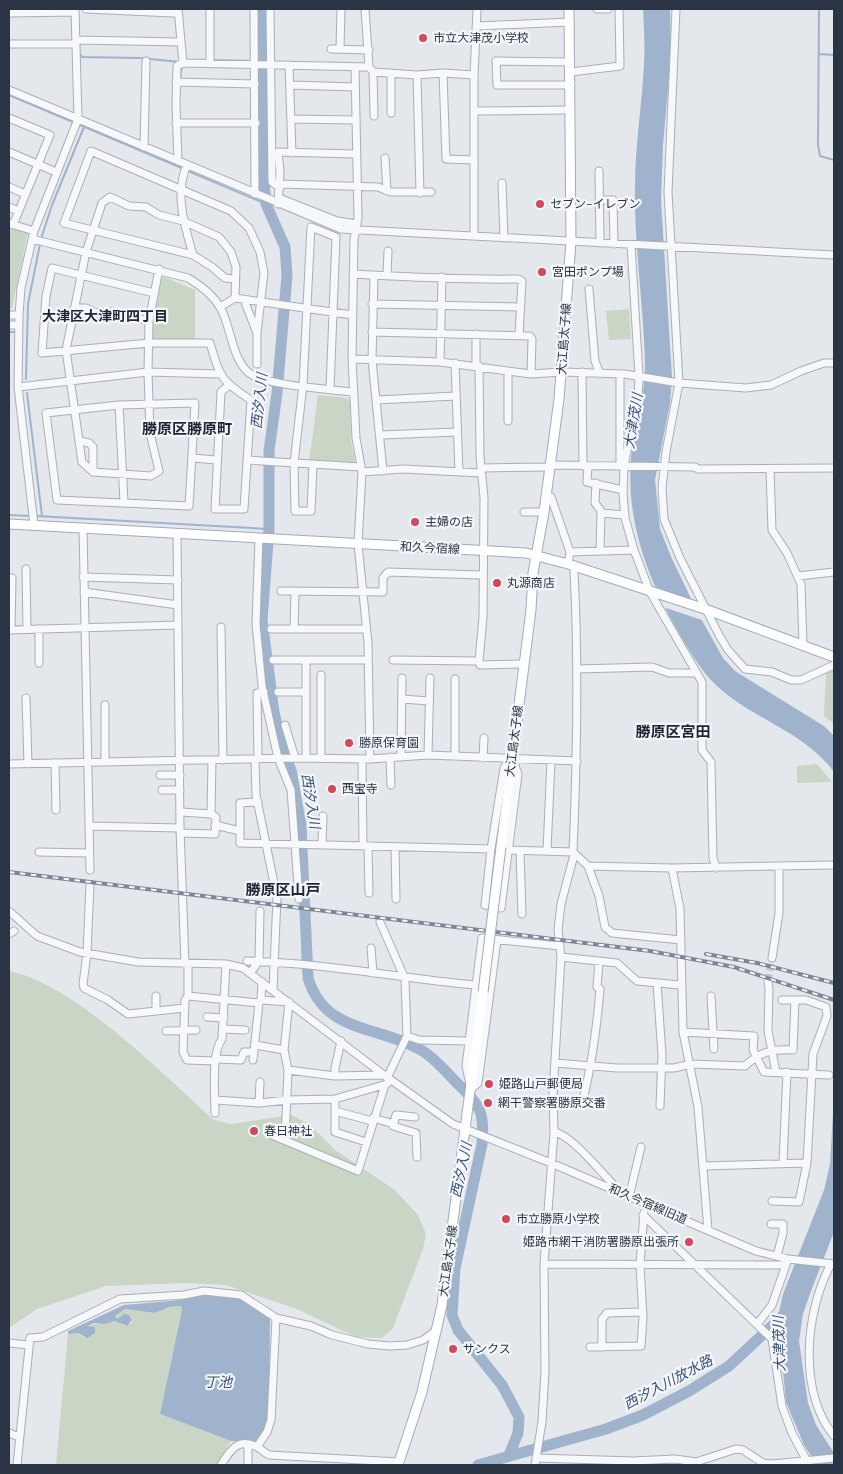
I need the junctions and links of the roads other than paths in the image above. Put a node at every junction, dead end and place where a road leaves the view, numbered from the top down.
1 (86, 9) edge
2 (173, 9) edge
3 (178, 9) edge
4 (210, 9) edge
5 (254, 9) edge
6 (270, 9) edge
7 (341, 9) edge
8 (365, 9) edge
9 (477, 9) edge
10 (570, 9) edge
11 (598, 9) edge
12 (608, 9) edge
13 (619, 9) edge
14 (676, 9) edge
15 (75, 11) edge
16 (9, 13) edge
17 (570, 22) junction
18 (477, 26) junction
19 (76, 42) junction
20 (181, 42) junction
21 (9, 44) edge
22 (331, 49) dead end
23 (340, 49) junction
24 (369, 50) junction
25 (146, 61) dead end
26 (570, 62) junction
27 (180, 64) junction
28 (210, 64) junction
29 (254, 65) junction
30 (269, 65) junction
31 (289, 65) junction
32 (355, 67) junction
33 (371, 70) junction
34 (442, 72) junction
35 (571, 72) junction
36 (391, 73) junction
37 (417, 75) junction
38 (474, 76) junction
39 (176, 82) junction
40 (255, 84) junction
41 (290, 85) junction
42 (571, 86) junction
43 (355, 87) junction
44 (9, 90) edge
45 (475, 110) junction
46 (570, 110) junction
47 (391, 113) dead end
48 (374, 116) dead end
49 (9, 118) edge
50 (78, 119) junction
51 (291, 120) junction
52 (355, 120) junction
53 (176, 123) junction
54 (256, 123) junction
55 (144, 147) junction
56 (9, 152) edge
57 (292, 153) junction
58 (355, 154) junction
59 (385, 158) dead end
60 (474, 160) junction
61 (178, 161) junction
62 (38, 164) junction
63 (187, 165) junction
64 (598, 171) dead end
65 (56, 172) junction
66 (502, 183) dead end
67 (280, 186) junction
68 (355, 186) junction
69 (9, 187) edge
70 (181, 189) junction
71 (387, 191) junction
72 (431, 192) dead end
73 (420, 193) junction
74 (25, 194) junction
75 (255, 194) junction
76 (599, 200) junction
77 (279, 201) junction
78 (9, 207) edge
79 (18, 211) junction
80 (183, 221) junction
81 (11, 224) edge
82 (356, 227) junction
83 (92, 230) junction
84 (33, 235) junction
85 (474, 236) junction
86 (504, 238) junction
87 (571, 242) junction
88 (600, 243) junction
89 (614, 244) junction
90 (631, 245) junction
91 (671, 247) junction
92 (388, 251) dead end
93 (86, 252) junction
94 (193, 255) junction
95 (834, 255) edge
96 (160, 269) junction
97 (353, 274) junction
98 (374, 275) junction
99 (81, 276) junction
100 (387, 276) junction
101 (442, 277) junction
102 (235, 278) junction
103 (589, 289) dead end
104 (154, 293) junction
105 (235, 298) junction
106 (244, 300) junction
107 (262, 302) junction
108 (372, 304) junction
109 (442, 306) junction
110 (220, 307) junction
111 (520, 307) junction
112 (74, 308) junction
113 (308, 310) junction
114 (334, 313) junction
115 (9, 315) edge
116 (19, 315) junction
117 (352, 315) junction
118 (149, 321) junction
119 (18, 325) junction
120 (9, 326) edge
121 (372, 332) junction
122 (441, 333) junction
123 (257, 334) junction
124 (476, 334) junction
125 (519, 335) junction
126 (149, 343) junction
127 (66, 350) junction
128 (352, 359) junction
129 (372, 360) junction
130 (440, 362) junction
131 (454, 363) junction
132 (834, 363) edge
133 (257, 364) dead end
134 (477, 366) junction
135 (508, 371) junction
136 (148, 372) junction
137 (562, 372) junction
138 (582, 372) junction
139 (220, 374) junction
140 (531, 374) junction
141 (600, 374) junction
142 (620, 374) junction
143 (639, 376) junction
144 (72, 379) junction
145 (679, 383) junction
146 (303, 385) junction
147 (228, 386) junction
148 (18, 387) junction
149 (330, 389) junction
150 (353, 392) junction
151 (456, 396) junction
152 (377, 400) junction
153 (149, 404) junction
154 (119, 405) junction
155 (75, 409) junction
156 (508, 421) dead end
157 (457, 432) junction
158 (381, 435) junction
159 (79, 441) junction
160 (193, 458) junction
161 (216, 460) junction
162 (247, 460) junction
163 (294, 463) junction
164 (313, 465) junction
165 (665, 465) junction
166 (550, 466) junction
167 (585, 466) junction
168 (622, 466) junction
169 (834, 468) edge
170 (770, 469) junction
171 (361, 470) junction
172 (481, 470) junction
173 (383, 471) junction
174 (93, 472) junction
175 (459, 472) junction
176 (123, 474) junction
177 (596, 483) junction
178 (623, 490) junction
179 (546, 495) junction
180 (124, 502) junction
181 (524, 512) dead end
182 (544, 512) junction
183 (601, 512) junction
184 (625, 515) junction
185 (9, 524) edge
186 (34, 525) junction
187 (84, 528) junction
188 (177, 533) junction
189 (260, 538) junction
190 (358, 544) junction
191 (483, 550) junction
192 (634, 550) junction
193 (600, 551) junction
194 (570, 552) junction
195 (537, 554) junction
196 (572, 565) junction
197 (26, 569) dead end
198 (834, 572) edge
199 (481, 575) junction
200 (798, 576) junction
201 (83, 577) junction
202 (12, 578) dead end
203 (178, 580) junction
204 (10, 588) edge
205 (281, 591) dead end
206 (295, 591) junction
207 (364, 591) junction
208 (84, 592) junction
209 (650, 592) junction
210 (178, 606) junction
211 (705, 610) junction
212 (178, 625) junction
213 (85, 627) junction
214 (221, 627) dead end
215 (27, 629) junction
216 (39, 629) junction
217 (294, 629) junction
218 (366, 629) junction
219 (10, 630) edge
220 (271, 630) dead end
221 (803, 645) junction
222 (834, 657) edge
223 (273, 660) dead end
224 (306, 660) junction
225 (368, 660) junction
226 (393, 660) dead end
227 (479, 661) junction
228 (39, 663) dead end
229 (524, 664) junction
230 (834, 664) edge
231 (577, 669) junction
232 (696, 673) junction
233 (321, 675) dead end
234 (402, 678) dead end
235 (430, 678) dead end
236 (455, 679) dead end
237 (264, 692) junction
238 (278, 692) dead end
239 (306, 692) junction
240 (26, 698) dead end
241 (402, 699) junction
242 (429, 701) junction
243 (105, 705) dead end
244 (285, 725) dead end
245 (484, 738) dead end
246 (401, 755) junction
247 (428, 755) junction
248 (455, 756) junction
249 (390, 757) junction
250 (278, 758) junction
251 (295, 758) junction
252 (306, 758) junction
253 (321, 758) junction
254 (483, 758) junction
255 (512, 758) junction
256 (256, 759) junction
257 (366, 759) junction
258 (179, 760) junction
259 (212, 760) junction
260 (223, 760) junction
261 (551, 760) junction
262 (88, 762) junction
263 (106, 762) junction
264 (576, 762) junction
265 (55, 763) junction
266 (9, 764) edge
267 (28, 764) junction
268 (160, 775) dead end
269 (180, 775) junction
270 (391, 785) dead end
271 (162, 790) dead end
272 (180, 790) junction
273 (258, 802) junction
274 (56, 810) dead end
275 (181, 812) junction
276 (211, 814) junction
277 (323, 816) dead end
278 (215, 825) junction
279 (89, 826) junction
280 (180, 830) junction
281 (240, 831) junction
282 (265, 843) junction
283 (296, 844) junction
284 (322, 845) junction
285 (366, 846) junction
286 (395, 847) junction
287 (491, 849) junction
288 (505, 849) junction
289 (520, 851) junction
290 (547, 851) junction
291 (38, 852) dead end
292 (89, 853) junction
293 (574, 853) junction
294 (834, 865) edge
295 (588, 866) junction
296 (779, 867) junction
297 (672, 868) junction
298 (716, 868) junction
299 (90, 870) dead end
300 (90, 885) dead end
301 (369, 894) dead end
302 (299, 899) dead end
303 (396, 899) dead end
304 (9, 911) edge
305 (260, 911) dead end
306 (522, 914) dead end
307 (380, 922) dead end
308 (497, 940) junction
309 (681, 940) junction
310 (560, 946) junction
311 (371, 948) dead end
312 (87, 953) junction
313 (561, 957) junction
314 (772, 958) tunnel mouth
315 (247, 961) dead end
316 (259, 962) junction
317 (275, 962) junction
318 (599, 962) junction
319 (187, 964) junction
320 (226, 964) junction
321 (251, 972) junction
322 (373, 973) junction
323 (405, 979) junction
324 (262, 982) junction
325 (768, 982) tunnel mouth
326 (657, 984) junction
327 (680, 984) junction
328 (475, 985) junction
329 (273, 990) junction
330 (156, 996) dead end
331 (188, 996) junction
332 (711, 996) dead end
333 (224, 999) junction
334 (782, 1000) dead end
335 (795, 1000) junction
336 (260, 1002) junction
337 (289, 1002) junction
338 (185, 1008) junction
339 (156, 1010) junction
340 (207, 1016) dead end
341 (224, 1018) junction
342 (223, 1029) junction
343 (196, 1030) dead end
344 (246, 1030) dead end
345 (166, 1031) dead end
346 (183, 1031) junction
347 (683, 1032) junction
348 (713, 1033) junction
349 (407, 1036) junction
350 (468, 1040) junction
351 (341, 1041) junction
352 (770, 1049) junction
353 (284, 1050) junction
354 (714, 1050) dead end
355 (253, 1052) junction
356 (474, 1054) junction
357 (756, 1056) junction
358 (216, 1060) junction
359 (555, 1064) junction
360 (691, 1064) junction
361 (466, 1066) junction
362 (481, 1067) junction
363 (591, 1067) junction
364 (662, 1068) junction
365 (288, 1070) junction
366 (776, 1072) junction
367 (787, 1072) junction
368 (813, 1075) junction
369 (829, 1075) dead end
370 (335, 1076) junction
371 (387, 1078) junction
372 (260, 1082) dead end
373 (385, 1085) junction
374 (470, 1089) junction
375 (335, 1099) junction
376 (215, 1100) junction
377 (288, 1100) junction
378 (583, 1100) dead end
379 (259, 1103) junction
380 (660, 1106) dead end
381 (335, 1111) junction
382 (215, 1114) dead end
383 (415, 1118) dead end
384 (372, 1120) junction
385 (394, 1124) junction
386 (466, 1128) junction
387 (554, 1132) junction
388 (272, 1134) dead end
389 (285, 1140) junction
390 (366, 1142) junction
391 (641, 1147) dead end
392 (417, 1157) dead end
393 (783, 1162) junction
394 (552, 1163) junction
395 (807, 1163) junction
396 (704, 1166) junction
397 (610, 1188) junction
398 (629, 1197) junction
399 (772, 1201) dead end
400 (644, 1203) junction
401 (643, 1214) junction
402 (771, 1224) dead end
403 (708, 1230) junction
404 (777, 1256) junction
405 (787, 1262) junction
406 (544, 1264) junction
407 (832, 1264) edge
408 (640, 1266) junction
409 (699, 1266) junction
410 (642, 1312) junction
411 (276, 1318) junction
412 (758, 1323) junction
413 (437, 1330) junction
414 (9, 1343) edge
415 (28, 1345) junction
416 (602, 1347) junction
417 (590, 1348) dead end
418 (9, 1433) edge
419 (834, 1436) edge
420 (19, 1437) junction
421 (248, 1444) junction
422 (258, 1447) junction
423 (834, 1458) edge
424 (536, 1462) edge
425 (808, 1462) edge
426 (398, 1464) edge
427 (17, 1465) edge
428 (221, 1465) edge
429 (248, 1465) edge

1 - 2 street
3 - 20 street
4 - 28 street
5 - 29 street
6 - 30 street
7 - 23 street
8 - 24 street
9 - 18 street
10 - 17 main road, 大江島太子線
11 - 12 street
13 - 35 street
14 - 91 street
15 - 16 street
15 - 19 street
17 - 18 street
17 - 26 main road, 大江島太子線
18 - 38 street
19 - 20 street
19 - 21 street
19 - 50 street
20 - 27 street
22 - 23 street
23 - 24 street
24 - 33 street
25 - 55 street
26 - 35 main road, 大江島太子線
26 - 42 street
27 - 28 street
27 - 39 street
28 - 29 street
29 - 30 street
29 - 40 street
30 - 31 street
30 - 67 street
31 - 32 street
31 - 41 street
32 - 33 street
32 - 43 street
33 - 36 street
33 - 48 street
34 - 37 street
34 - 38 street
34 - 60 street
35 - 42 main road, 大江島太子線
36 - 37 street
36 - 47 street
37 - 73 street
38 - 45 street
39 - 40 street
39 - 53 street
40 - 54 street
41 - 43 street
41 - 51 street
42 - 46 main road, 大江島太子線
43 - 52 street
44 - 50 street
45 - 46 street
45 - 60 street
46 - 87 main road, 大江島太子線
49 - 62 street
50 - 55 street
50 - 65 street
51 - 52 street
51 - 57 street
52 - 58 street
53 - 54 street
53 - 61 street
54 - 75 street
55 - 61 street
56 - 62 street
57 - 58 street
57 - 67 street
58 - 68 street
59 - 71 street
60 - 85 street
61 - 63 street
62 - 65 street
62 - 74 street
63 - 70 street
63 - 75 street
64 - 76 street
65 - 84 street
66 - 86 street
67 - 68 street
67 - 77 street
68 - 71 street
68 - 82 street
69 - 74 street
70 - 80 street
70 - 83 street
70 - 107 street
71 - 73 street
72 - 73 street
74 - 79 street
75 - 77 street
76 - 88 street
76 - 89 street
77 - 82 street
78 - 79 street
79 - 81 street
80 - 83 street
80 - 94 street
80 - 102 street
81 - 84 street
82 - 85 street
82 - 97 street
83 - 93 street
83 - 94 street
84 - 93 street
84 - 116 street
85 - 86 street
86 - 87 street
87 - 88 street
87 - 137 main road, 大江島太子線
88 - 89 street
89 - 90 street
90 - 91 street
90 - 143 street
91 - 95 street
91 - 145 street
92 - 100 street
93 - 96 street
93 - 99 street
94 - 102 street
96 - 104 street
96 - 110 street
97 - 98 street
97 - 117 street
98 - 100 street
98 - 108 street
99 - 104 street
99 - 112 street
99 - 127 street
100 - 101 street
101 - 109 street
101 - 111 street
102 - 105 street
103 - 141 street
104 - 118 street
105 - 106 street
105 - 110 street
106 - 107 street
106 - 123 street
107 - 113 street
107 - 123 street
108 - 109 street
108 - 121 street
109 - 111 street
109 - 122 street
110 - 146 street
111 - 125 street
112 - 118 street
112 - 127 street
113 - 114 street
113 - 114 street
113 - 146 street
114 - 117 street
114 - 149 street
115 - 116 street
116 - 119 street
117 - 128 street
118 - 126 street
119 - 120 street
119 - 148 street
121 - 122 street
121 - 129 street
122 - 124 street
122 - 130 street
123 - 133 street
124 - 125 street
124 - 134 street
125 - 140 street
126 - 127 street
126 - 136 street
126 - 139 street
127 - 144 street
128 - 129 street
128 - 150 street
129 - 130 street
129 - 152 street
130 - 131 street
131 - 134 street
131 - 151 street
132 - 145 street
134 - 135 street
134 - 172 street
135 - 140 street
135 - 156 street
136 - 139 street
136 - 144 street
136 - 153 street
137 - 138 street
137 - 140 street
137 - 166 main road, 大江島太子線
138 - 141 street
138 - 167 street
139 - 147 street
141 - 142 street
142 - 143 street
142 - 168 street
143 - 145 street
143 - 168 street
144 - 148 street
144 - 155 street
145 - 165 street
146 - 149 street
146 - 163 street
147 - 161 street
147 - 162 street
148 - 186 street
149 - 150 street
150 - 171 street
151 - 152 street
151 - 157 street
152 - 158 street
153 - 154 street
153 - 160 street
153 - 176 street
154 - 155 street
154 - 176 street
155 - 159 street
155 - 180 street
157 - 158 street
157 - 175 street
158 - 173 street
159 - 174 street
159 - 174 street
160 - 161 street
160 - 180 street
161 - 162 street
162 - 163 street
163 - 164 street
163 - 164 street
164 - 171 street
165 - 168 street
165 - 170 street
165 - 211 street
166 - 167 street
166 - 172 street
166 - 179 main road, 大江島太子線
167 - 168 street
167 - 177 street
168 - 178 street
169 - 170 street
170 - 200 street
171 - 173 street
171 - 190 street
172 - 175 street
172 - 191 street
173 - 175 street
174 - 176 street
176 - 180 street
177 - 178 street
177 - 183 street
178 - 184 street
179 - 182 main road, 大江島太子線
179 - 194 street
181 - 182 street
182 - 195 main road, 大江島太子線
183 - 184 street
183 - 193 street
184 - 192 street
185 - 186 main road, 和久今宿線
186 - 187 main road, 和久今宿線
187 - 188 main road, 和久今宿線
187 - 201 street
188 - 189 main road, 和久今宿線
188 - 203 street
189 - 190 main road, 和久今宿線
189 - 237 street
190 - 191 main road, 和久今宿線
190 - 207 street
191 - 195 main road, 和久今宿線
191 - 199 street
192 - 193 street
192 - 209 street
193 - 194 street
194 - 196 street
195 - 196 main road, 和久今宿線
195 - 229 main road, 大江島太子線
196 - 209 main road, 和久今宿線
196 - 231 street
197 - 215 street
198 - 200 street
199 - 207 street
199 - 227 street
200 - 221 street
201 - 203 street
201 - 208 street
202 - 204 street
203 - 210 street
204 - 219 street
205 - 206 street
206 - 207 street
206 - 217 street
207 - 218 street
208 - 210 street
208 - 213 street
209 - 211 main road, 和久今宿線
209 - 232 street
210 - 212 street
211 - 221 main road, 和久今宿線
211 - 230 street
212 - 213 street
212 - 258 street
213 - 216 street
213 - 262 street
214 - 260 street
215 - 216 street
215 - 219 street
216 - 228 street
217 - 218 street
217 - 220 street
218 - 225 street
221 - 222 main road, 和久今宿線
223 - 224 street
224 - 225 street
224 - 239 street
225 - 257 street
226 - 227 street
227 - 229 street
229 - 255 main road, 大江島太子線
231 - 232 street
231 - 264 street
232 - 298 street
233 - 253 street
234 - 241 street
235 - 242 street
236 - 248 street
237 - 250 street
237 - 256 street
238 - 239 street
239 - 252 street
240 - 267 street
241 - 242 street
241 - 246 street
242 - 247 street
243 - 263 street
244 - 251 street
245 - 254 street
246 - 247 street
246 - 249 street
247 - 248 street
248 - 254 street
249 - 257 street
249 - 270 street
250 - 251 street
250 - 256 street
250 - 283 street
251 - 252 street
252 - 253 street
253 - 257 street
254 - 255 street
255 - 261 street
255 - 287 street
255 - 288 main road, 大江島太子線
256 - 260 street
256 - 273 street
257 - 285 street
258 - 259 street
258 - 263 street
258 - 269 street
259 - 260 street
259 - 276 street
261 - 264 street
261 - 290 street
262 - 263 street
262 - 265 street
262 - 279 street
264 - 293 street
265 - 267 street
265 - 274 street
266 - 267 street
268 - 269 street
269 - 272 street
271 - 272 street
272 - 275 street
273 - 281 street
273 - 282 street
275 - 276 street
275 - 280 street
276 - 278 street
277 - 284 street
278 - 280 street
278 - 281 street
279 - 280 street
279 - 292 street
280 - 319 street
281 - 282 street
282 - 283 street
282 - 317 street
283 - 284 street
283 - 302 street
284 - 285 street
285 - 286 street
285 - 301 street
286 - 287 street
286 - 303 street
287 - 288 street
288 - 289 street
288 - 356 main road, 大江島太子線, bridge
289 - 290 street
289 - 306 street
290 - 293 street
291 - 292 street
292 - 299 street
293 - 295 street
293 - 310 street
294 - 296 street
295 - 297 street
295 - 309 street
296 - 298 street
296 - 314 street
297 - 298 street
297 - 309 street
300 - 312 street
304 - 312 street
305 - 316 street
307 - 323 street
308 - 310 street
308 - 328 street
308 - 362 street
309 - 327 street
310 - 313 street
311 - 322 street
312 - 319 street
312 - 339 street
313 - 318 street
313 - 359 street
315 - 316 street
316 - 317 street
316 - 321 street
317 - 322 street
317 - 329 street
318 - 326 street
318 - 363 street
319 - 320 street
319 - 331 street
320 - 321 street
320 - 333 street
321 - 324 street, 和久今宿線旧道
322 - 323 street
323 - 328 street
323 - 349 street
324 - 329 street, 和久今宿線旧道
324 - 336 street
325 - 352 street
326 - 327 street
326 - 364 street
327 - 347 street
328 - 350 street
329 - 337 street, 和久今宿線旧道
330 - 339 street
331 - 333 street
331 - 338 street
332 - 348 street
333 - 336 street
333 - 341 street
334 - 335 street
335 - 352 street
335 - 368 street
336 - 337 street
336 - 355 street
337 - 351 street, 和久今宿線旧道
337 - 353 street
338 - 339 street
338 - 346 street
340 - 341 street
341 - 342 street
342 - 344 street
342 - 358 street
343 - 346 street
345 - 346 street
346 - 358 street
347 - 348 street
347 - 360 street
348 - 354 street
348 - 357 street
349 - 350 street
349 - 371 street
350 - 361 street
351 - 370 street
351 - 371 street, 和久今宿線旧道
352 - 357 street
352 - 366 street
353 - 355 street
353 - 365 street
355 - 358 street
356 - 361 street
356 - 362 street
356 - 374 main road, 大江島太子線
357 - 360 street
357 - 366 street
358 - 376 street
359 - 363 street
359 - 387 street
360 - 364 street
360 - 396 street
361 - 374 street
362 - 374 street
363 - 364 street
363 - 378 street
364 - 380 street
365 - 370 street
365 - 377 street
366 - 367 street
367 - 368 street
367 - 393 street
368 - 369 street
368 - 395 street
370 - 371 street
371 - 373 street
371 - 386 street, 和久今宿線旧道
372 - 379 street
373 - 375 street
373 - 384 street
374 - 386 main road, 大江島太子線
375 - 377 street
375 - 381 street
376 - 379 street
376 - 382 street
377 - 379 street
377 - 389 street
381 - 384 street
381 - 390 street
383 - 385 street
384 - 385 street
384 - 390 street
385 - 392 street
386 - 394 street, 和久今宿線旧道
386 - 413 main road, 大江島太子線
387 - 394 street
387 - 397 street
388 - 389 street
389 - 390 street
391 - 398 street
393 - 395 street
393 - 396 street
394 - 397 street, 和久今宿線旧道
394 - 406 street
395 - 399 street
396 - 403 street
397 - 398 street, 和久今宿線旧道
398 - 400 street, 和久今宿線旧道
400 - 401 street
400 - 403 street, 和久今宿線旧道
401 - 408 street
401 - 409 street
402 - 404 street
403 - 404 street, 和久今宿線旧道
404 - 405 street, 和久今宿線旧道
405 - 407 street, 和久今宿線旧道
405 - 409 street
405 - 412 street
406 - 408 street
406 - 424 street
407 - 419 street
408 - 409 street
408 - 410 street
409 - 412 street
410 - 416 street
410 - 416 street
411 - 413 street
411 - 415 street
411 - 422 street
412 - 425 street
413 - 426 main road, 大江島太子線
414 - 415 street
415 - 420 street
416 - 417 street
418 - 420 street
420 - 427 street
421 - 422 street
421 - 428 street
421 - 429 street
422 - 426 street
423 - 425 street
424 - 425 street

